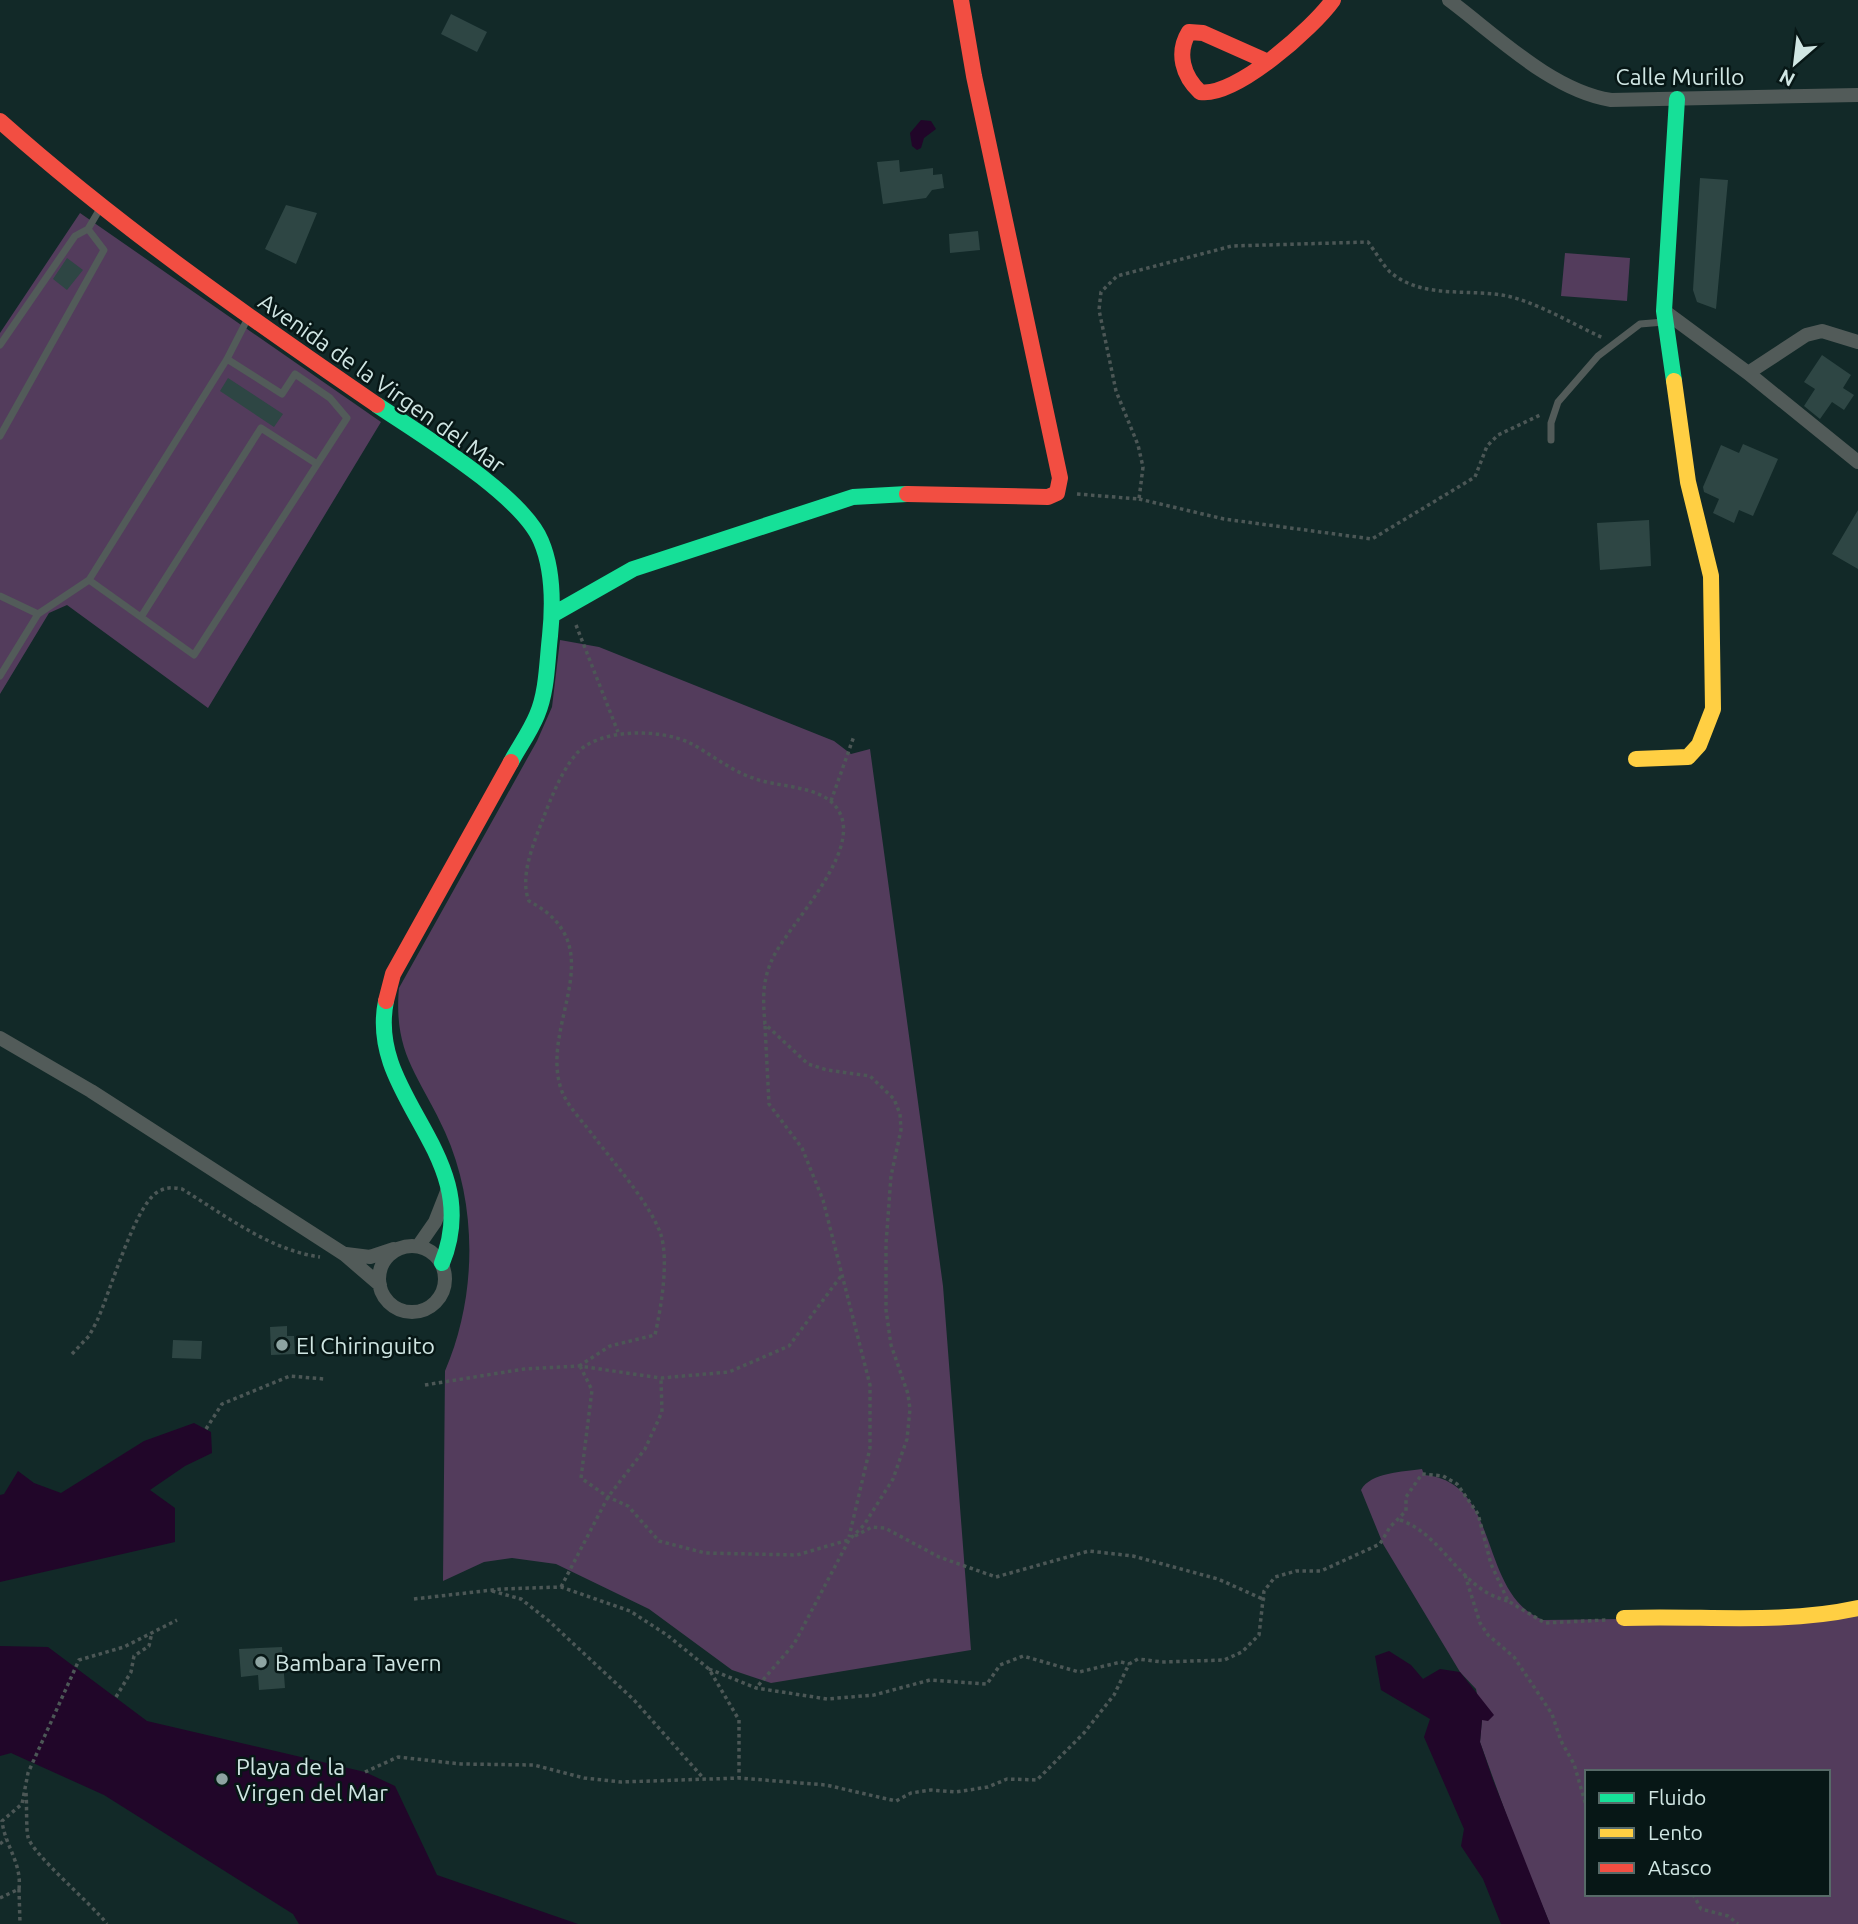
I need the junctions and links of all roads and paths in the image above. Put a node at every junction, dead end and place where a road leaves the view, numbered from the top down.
1 (961, 0) edge
2 (1334, 0) edge
3 (1449, 0) edge
4 (1266, 61) junction
5 (1858, 95) edge
6 (1677, 99) junction
7 (0, 121) edge
8 (101, 205) junction
9 (88, 229) junction
10 (1665, 316) junction
11 (248, 318) junction
12 (1858, 342) edge
13 (1615, 343) junction
14 (0, 345) edge
15 (227, 359) junction
16 (1748, 373) junction
17 (1558, 402) junction
18 (0, 436) edge
19 (1551, 440) dead end
20 (1858, 462) edge
21 (317, 464) junction
22 (1057, 493) junction
23 (1139, 499) junction
24 (89, 580) junction
25 (0, 596) edge
26 (38, 614) junction
27 (552, 615) junction
28 (141, 617) junction
29 (576, 625) dead end
30 (0, 676) edge
31 (618, 732) junction
32 (854, 736) dead end
33 (1636, 759) dead end
34 (831, 801) junction
35 (765, 1024) junction
36 (0, 1038) edge
37 (448, 1189) junction
38 (419, 1245) junction
39 (395, 1249) junction
40 (344, 1254) junction
41 (322, 1258) dead end
42 (442, 1263) junction
43 (842, 1276) junction
44 (380, 1285) junction
45 (72, 1354) dead end
46 (579, 1366) junction
47 (661, 1378) junction
48 (324, 1379) dead end
49 (425, 1385) dead end
50 (206, 1429) dead end
51 (608, 1497) junction
52 (1399, 1519) junction
53 (849, 1539) junction
54 (1465, 1575) junction
55 (561, 1587) junction
56 (490, 1590) junction
57 (414, 1599) dead end
58 (1265, 1600) junction
59 (1508, 1601) junction
60 (1858, 1608) edge
61 (1624, 1618) joint
62 (177, 1620) dead end
63 (153, 1631) junction
64 (1129, 1664) junction
65 (709, 1669) junction
66 (756, 1688) junction
67 (116, 1697) dead end
68 (365, 1772) dead end
69 (739, 1777) junction
70 (705, 1780) junction
71 (25, 1791) junction
72 (1585, 1802) edge
73 (6, 1839) junction
74 (0, 1844) edge
75 (19, 1889) junction
76 (1694, 1896) edge
77 (0, 1898) edge
78 (20, 1924) edge
79 (107, 1924) edge
80 (1738, 1924) edge

1 - 22 street
2 - 4 street
3 - 6 street, Calle Murillo
4 - 4 street
5 - 6 street, Calle Murillo
6 - 10 street
7 - 8 street, Avenida de la Virgen del Mar
8 - 9 lane
8 - 11 street, Avenida de la Virgen del Mar
9 - 14 lane
9 - 18 lane
10 - 13 lane
10 - 16 street
10 - 33 street
11 - 15 lane
11 - 27 street, Avenida de la Virgen del Mar
12 - 16 street
13 - 17 lane
13 - 23 path
15 - 21 lane
15 - 24 lane
16 - 20 street
17 - 19 lane
17 - 23 path
21 - 28 lane
21 - 28 lane
22 - 23 path
22 - 27 street
24 - 26 lane
24 - 28 lane
25 - 26 lane
26 - 30 lane
27 - 37 street, Avenida de la Virgen del Mar
29 - 31 path
31 - 34 path
31 - 46 path
32 - 34 path
34 - 35 path
35 - 43 path
35 - 53 path
36 - 40 street
37 - 38 street
37 - 42 street, Avenida de la Virgen del Mar
38 - 39 street
38 - 42 street
39 - 40 street
39 - 44 street
40 - 44 street
41 - 45 path
42 - 44 street
43 - 47 path
43 - 53 path
46 - 47 path
46 - 49 path
46 - 51 path
47 - 51 path
48 - 50 path
51 - 53 path
51 - 55 path
52 - 54 path
52 - 58 path
52 - 59 path
53 - 58 path
53 - 66 path
54 - 59 path
54 - 72 path
55 - 56 path
55 - 65 path
56 - 57 path
56 - 70 path
58 - 64 path
59 - 61 path
60 - 61 street
62 - 63 path
63 - 67 path
63 - 71 path
64 - 66 path
64 - 69 path
65 - 66 path
65 - 69 path
68 - 70 path
69 - 70 path
71 - 73 path
71 - 79 path
73 - 74 path
73 - 75 path
75 - 77 path
75 - 78 path
76 - 80 path

